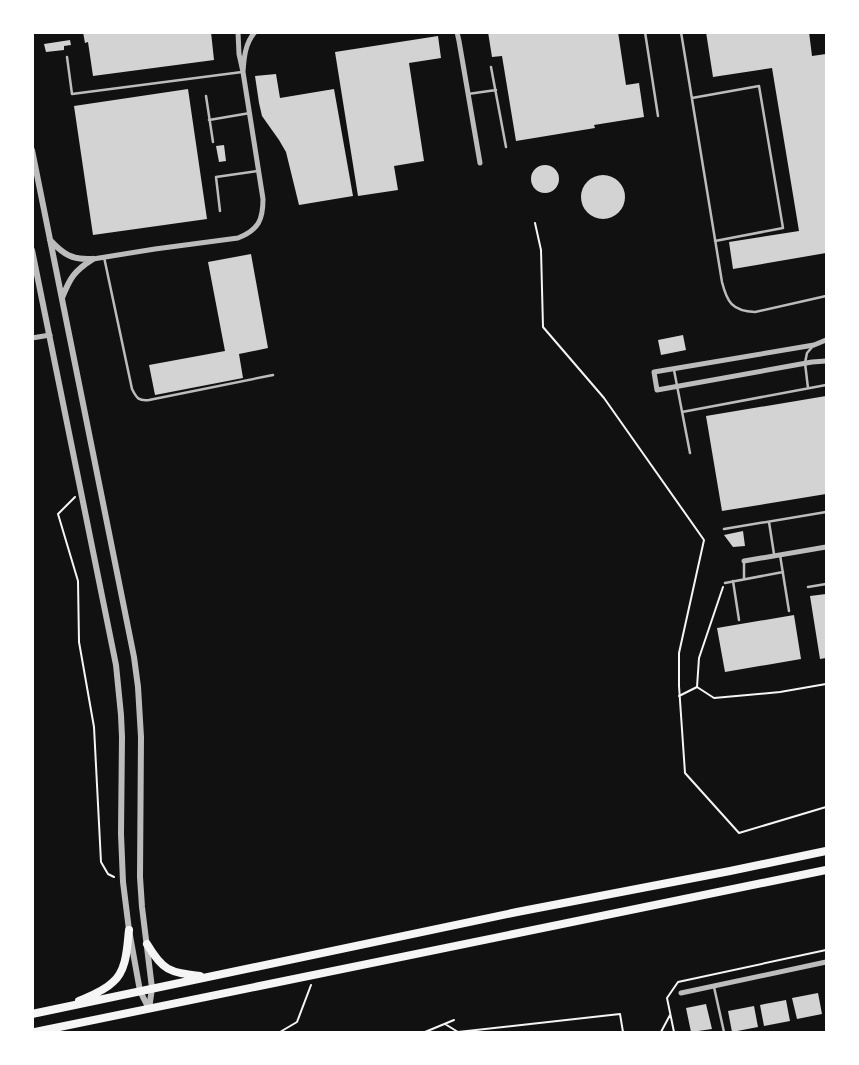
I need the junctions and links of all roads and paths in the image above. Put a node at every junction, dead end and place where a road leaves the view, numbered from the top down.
1 (238, 32) edge
2 (256, 32) edge
3 (458, 32) edge
4 (645, 32) edge
5 (681, 32) edge
6 (67, 57) dead end
7 (491, 67) dead end
8 (243, 72) junction
9 (496, 90) junction
10 (468, 94) junction
11 (206, 96) dead end
12 (692, 98) junction
13 (250, 113) junction
14 (658, 116) dead end
15 (209, 120) junction
16 (213, 142) dead end
17 (506, 147) dead end
18 (32, 150) edge
19 (480, 163) dead end
20 (258, 171) junction
21 (220, 210) dead end
22 (535, 223) dead end
23 (50, 240) junction
24 (715, 241) junction
25 (32, 250) edge
26 (104, 257) junction
27 (92, 259) junction
28 (826, 296) edge
29 (62, 299) junction
30 (50, 335) junction
31 (32, 338) edge
32 (826, 340) edge
33 (814, 345) junction
34 (826, 361) edge
35 (805, 363) junction
36 (674, 368) junction
37 (273, 375) dead end
38 (826, 385) edge
39 (677, 386) junction
40 (808, 388) junction
41 (682, 412) junction
42 (690, 454) dead end
43 (81, 490) junction
44 (826, 512) edge
45 (769, 522) junction
46 (724, 529) dead end
47 (826, 547) edge
48 (777, 555) junction
49 (744, 561) joint
50 (783, 572) junction
51 (744, 579) junction
52 (733, 581) junction
53 (725, 583) joint
54 (826, 584) edge
55 (808, 587) dead end
56 (789, 610) dead end
57 (739, 620) dead end
58 (826, 684) edge
59 (697, 687) junction
60 (679, 696) junction
61 (826, 807) edge
62 (826, 851) edge
63 (826, 870) edge
64 (123, 882) junction
65 (129, 930) junction
66 (147, 944) junction
67 (826, 950) edge
68 (826, 962) edge
69 (315, 975) junction
70 (207, 977) junction
71 (714, 985) junction
72 (152, 988) junction
73 (140, 991) junction
74 (680, 993) dead end
75 (70, 1006) junction
76 (149, 1009) junction
77 (32, 1014) edge
78 (670, 1014) junction
79 (454, 1020) dead end
80 (445, 1024) junction
81 (35, 1032) edge
82 (280, 1032) edge
83 (425, 1032) edge
84 (623, 1032) edge
85 (661, 1032) edge
86 (674, 1032) edge
87 (724, 1032) edge

1 - 8 street
2 - 8 street
3 - 10 street
4 - 14 lane
5 - 12 lane
6 - 8 lane
7 - 9 lane
8 - 13 street
9 - 10 lane
9 - 17 lane
10 - 19 street
11 - 15 lane
12 - 24 lane
12 - 24 lane
13 - 15 lane
13 - 20 street
15 - 16 lane
18 - 23 street
20 - 21 lane
20 - 26 street
22 - 60 path
23 - 27 street
23 - 29 street
24 - 28 lane
25 - 30 street
26 - 27 street
26 - 37 lane
27 - 29 street
29 - 66 street
30 - 31 street
30 - 43 street
32 - 33 street
33 - 35 lane
33 - 36 street
34 - 35 street
35 - 39 street
35 - 40 lane
36 - 39 lane
36 - 39 street
38 - 40 lane
39 - 41 lane
40 - 41 lane
41 - 42 lane
43 - 64 street
43 - 64 path
44 - 45 lane
45 - 46 lane
45 - 48 lane
47 - 48 street
48 - 49 street
48 - 50 lane
49 - 51 lane
50 - 51 lane
50 - 56 lane
51 - 52 lane
52 - 53 lane
52 - 57 lane
53 - 59 path
54 - 55 lane
58 - 59 path
59 - 60 path
60 - 61 path
62 - 70 main road
63 - 69 main road
64 - 65 street
65 - 73 street
65 - 75 main road
66 - 70 main road
66 - 72 street
67 - 78 path
68 - 71 street
69 - 76 main road
69 - 82 path
70 - 72 main road
71 - 74 street
71 - 87 lane
72 - 73 main road
72 - 76 street
73 - 75 main road
73 - 76 street
75 - 77 main road
76 - 81 main road
78 - 85 path
78 - 86 path
79 - 80 path
80 - 83 path
80 - 84 path

